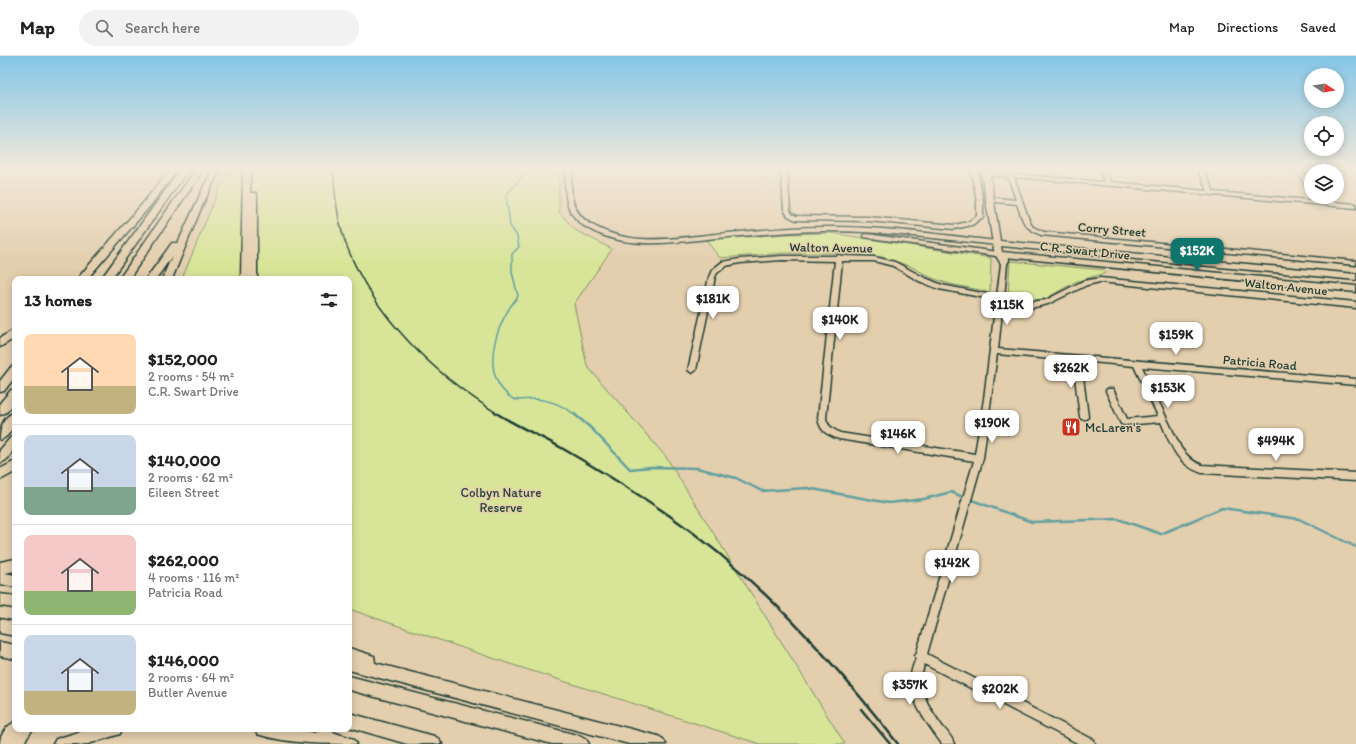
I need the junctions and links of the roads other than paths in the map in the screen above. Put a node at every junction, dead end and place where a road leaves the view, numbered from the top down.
1 (149, 201) edge
2 (162, 201) edge
3 (178, 201) edge
4 (200, 201) edge
5 (246, 201) edge
6 (253, 201) edge
7 (569, 201) edge
8 (786, 201) edge
9 (979, 201) edge
10 (993, 201) edge
11 (996, 201) edge
12 (1008, 201) edge
13 (1018, 202) joint
14 (147, 204) junction
15 (1332, 204) edge
16 (198, 206) junction
17 (1356, 206) edge
18 (813, 230) junction
19 (1000, 243) junction
20 (1002, 254) junction
21 (839, 257) junction
22 (1356, 263) edge
23 (85, 276) edge
24 (92, 276) edge
25 (108, 276) edge
26 (126, 276) edge
27 (154, 276) edge
28 (168, 276) edge
29 (245, 276) edge
30 (253, 276) edge
31 (1356, 277) edge
32 (1356, 289) edge
33 (1000, 299) junction
34 (1356, 305) edge
35 (12, 335) edge
36 (0, 343) edge
37 (994, 350) junction
38 (1077, 358) junction
39 (1136, 363) junction
40 (692, 370) dead end
41 (12, 374) edge
42 (1356, 382) edge
43 (0, 388) edge
44 (1110, 391) dead end
45 (12, 396) edge
46 (0, 410) edge
47 (1084, 417) dead end
48 (1162, 419) junction
49 (12, 420) edge
50 (0, 435) edge
51 (12, 444) edge
52 (0, 458) edge
53 (979, 458) junction
54 (12, 468) edge
55 (0, 475) edge
56 (1356, 477) edge
57 (12, 566) edge
58 (0, 568) edge
59 (0, 578) edge
60 (12, 580) edge
61 (0, 600) edge
62 (12, 602) edge
63 (0, 626) edge
64 (12, 628) edge
65 (0, 649) edge
66 (12, 651) edge
67 (352, 656) edge
68 (920, 656) junction
69 (352, 664) edge
70 (352, 684) edge
71 (505, 704) junction
72 (352, 721) edge
73 (13, 732) edge
74 (24, 732) edge
75 (104, 732) edge
76 (275, 732) edge
77 (305, 732) edge
78 (3, 744) edge
79 (15, 744) edge
80 (62, 744) edge
81 (328, 744) edge
82 (349, 744) edge
83 (434, 744) edge
84 (581, 744) edge
85 (658, 744) edge
86 (949, 744) edge
87 (1090, 744) edge

1 - 14 highway
2 - 25 highway
3 - 26 highway
4 - 16 highway
5 - 29 main road
6 - 30 main road
7 - 18 street, C.R. Swart Drive
8 - 9 street
10 - 19 main road
11 - 19 main road
12 - 13 street
13 - 22 street, Corry Street
14 - 23 highway
14 - 24 highway
15 - 17 street
16 - 27 highway
16 - 28 highway
18 - 19 street, C.R. Swart Drive
18 - 20 street, C.R. Swart Drive
19 - 20 main road
19 - 31 main road, C.R. Swart Drive
20 - 32 main road, C.R. Swart Drive
20 - 33 street
21 - 33 street, Walton Avenue
21 - 40 street, Walton Avenue
21 - 53 street
33 - 34 street, Walton Avenue
33 - 37 street
35 - 36 highway
37 - 38 street, Patricia Road
37 - 53 street
38 - 39 street, Patricia Road
38 - 47 street
39 - 42 street, Patricia Road
39 - 48 street
41 - 43 highway
44 - 48 street
45 - 46 highway
48 - 56 street
49 - 50 highway
51 - 52 highway
53 - 68 street
54 - 55 highway
57 - 58 highway
59 - 60 highway
61 - 62 highway
63 - 64 highway
65 - 66 highway
67 - 71 highway
68 - 86 street
68 - 87 street
69 - 71 highway
70 - 84 highway
71 - 85 highway
72 - 83 highway
73 - 78 main road
74 - 79 main road
75 - 80 highway
76 - 81 highway
77 - 82 highway

